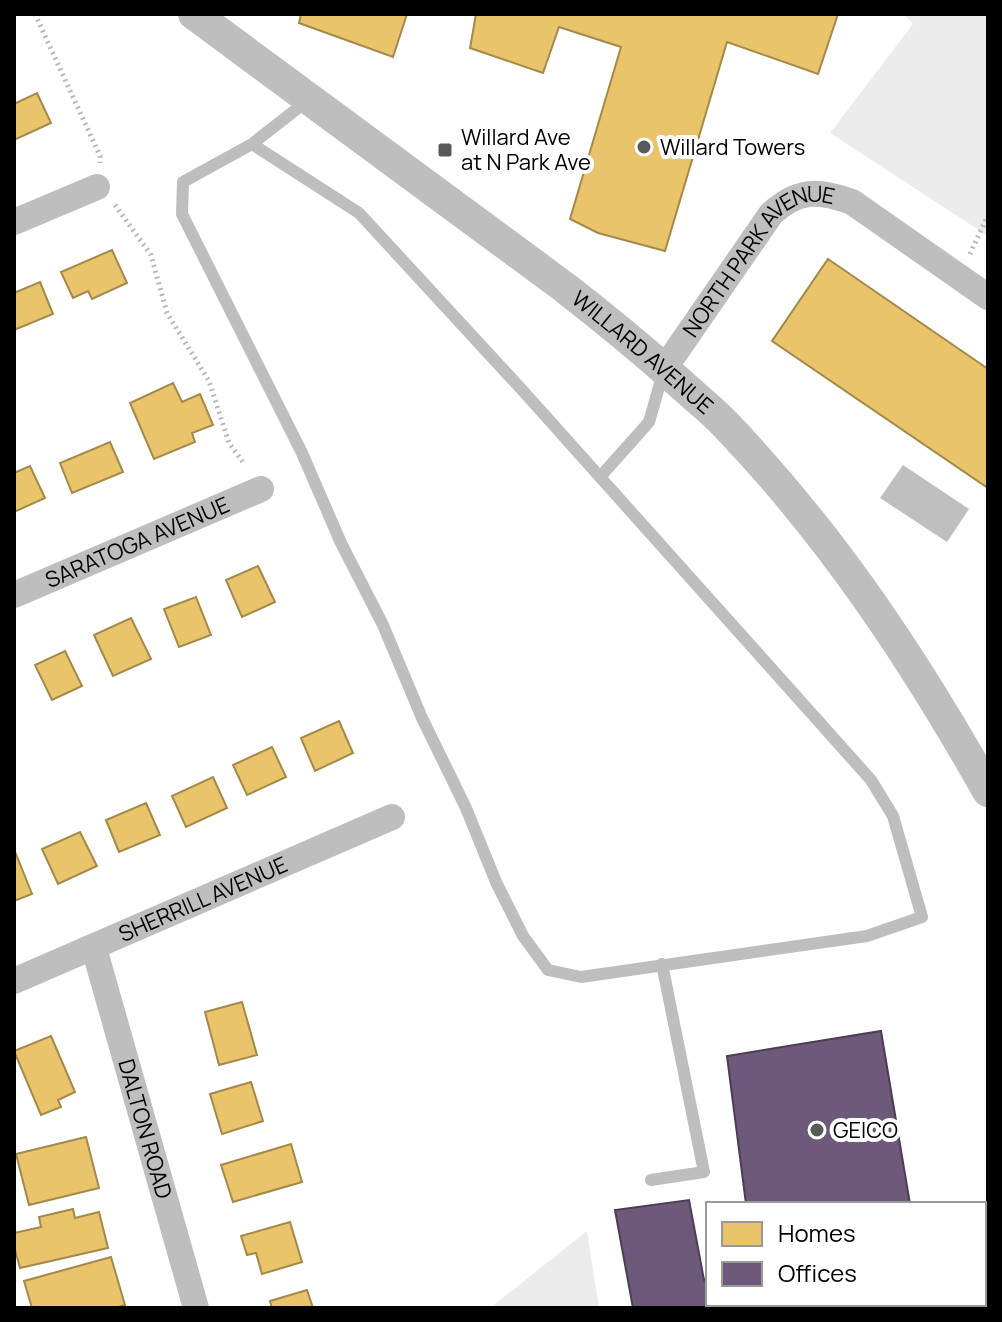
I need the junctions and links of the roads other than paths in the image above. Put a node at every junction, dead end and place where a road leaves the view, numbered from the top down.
1 (194, 14) edge
2 (310, 99) junction
3 (252, 144) junction
4 (97, 187) road end
5 (14, 222) edge
6 (988, 297) edge
7 (664, 369) junction
8 (600, 477) junction
9 (261, 489) road end
10 (14, 595) edge
11 (988, 791) edge
12 (392, 817) dead end
13 (94, 948) junction
14 (662, 964) junction
15 (14, 981) edge
16 (651, 1180) dead end
17 (196, 1308) edge

1 - 2 street, WILLARD AVENUE
2 - 3 lane
2 - 7 street, WILLARD AVENUE
3 - 8 lane
3 - 14 lane
4 - 5 street
6 - 7 street, NORTH PARK AVENUE
7 - 8 lane
7 - 11 street, WILLARD AVENUE
8 - 14 lane
9 - 10 street, SARATOGA AVENUE
12 - 13 street, SHERRILL AVENUE
13 - 15 street, SHERRILL AVENUE
13 - 17 street, DALTON ROAD
14 - 16 lane

